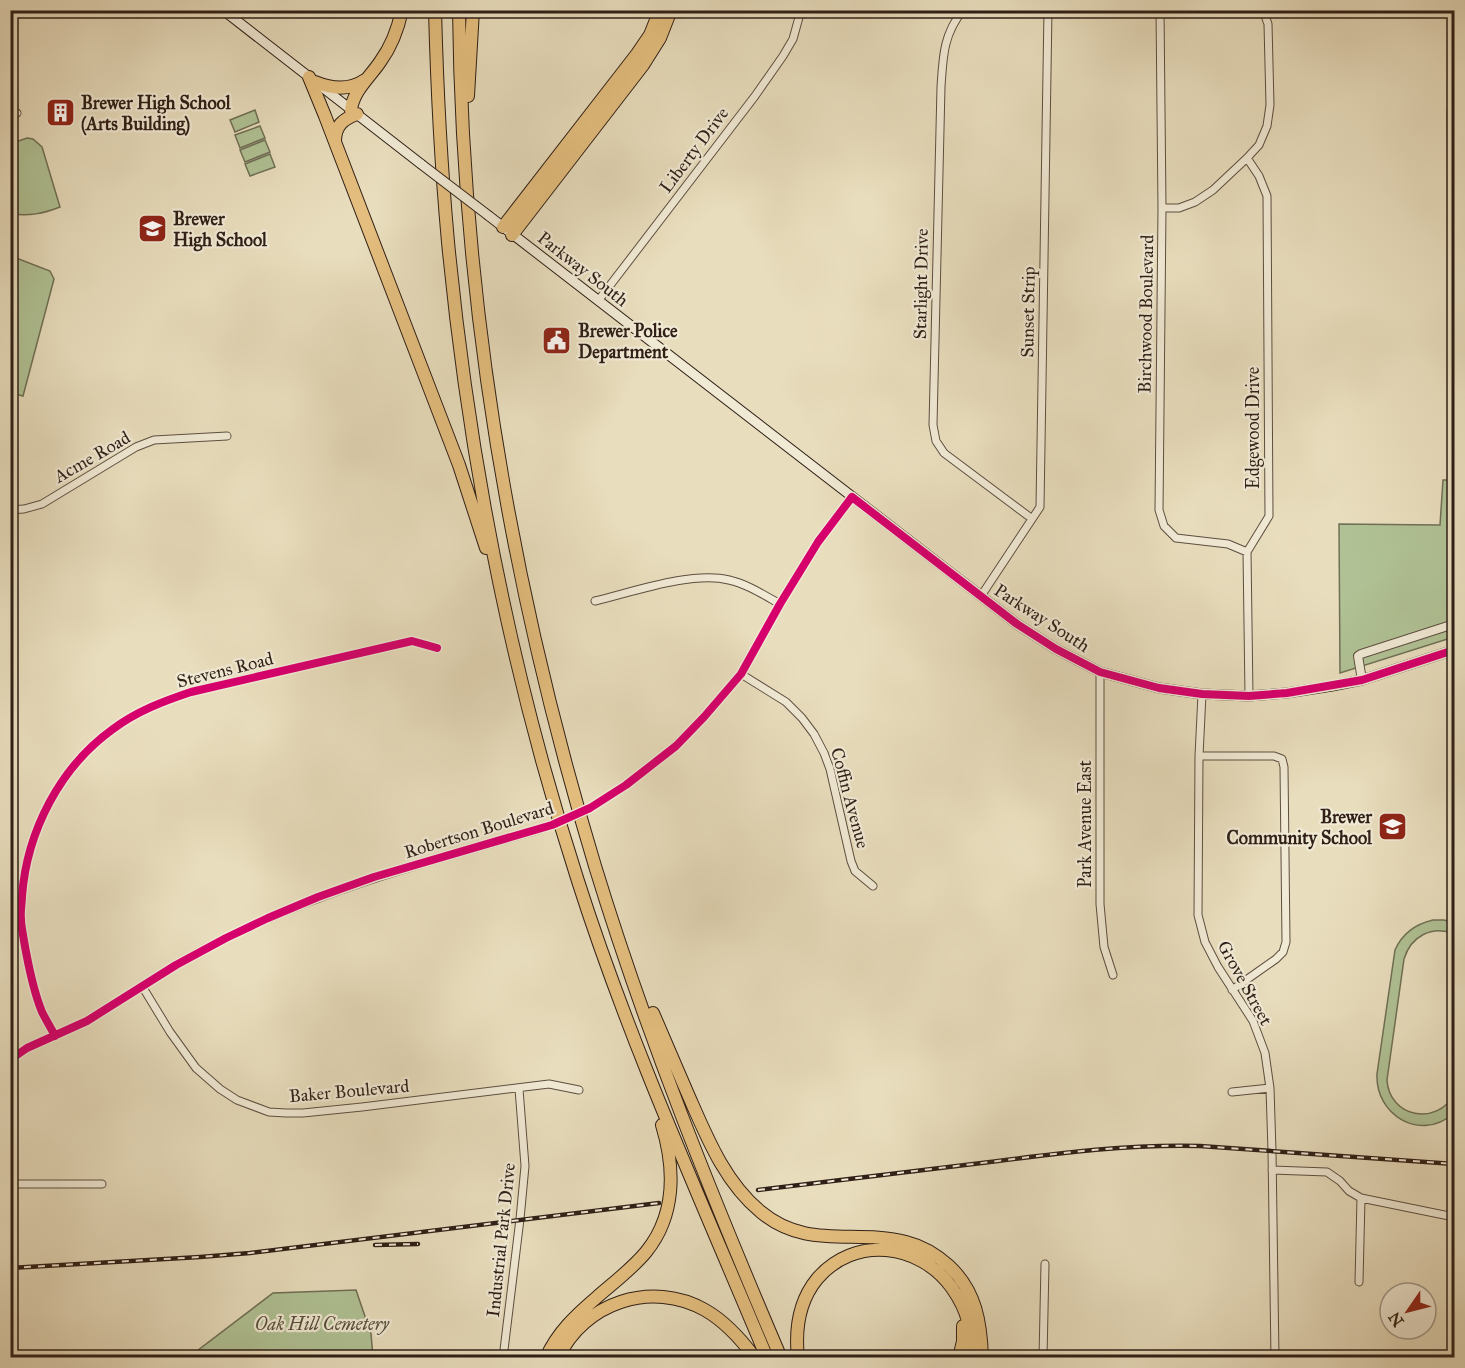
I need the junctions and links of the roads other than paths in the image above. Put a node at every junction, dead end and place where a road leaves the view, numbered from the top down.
1 (223, 10) edge
2 (402, 10) edge
3 (435, 10) edge
4 (459, 10) edge
5 (473, 10) edge
6 (660, 10) edge
7 (671, 10) edge
8 (801, 10) edge
9 (963, 10) edge
10 (1048, 10) edge
11 (1160, 10) edge
12 (1263, 10) edge
13 (370, 76) junction
14 (312, 80) junction
15 (1455, 100) edge
16 (354, 112) junction
17 (17, 113) dead end
18 (10, 118) edge
19 (337, 147) junction
20 (1247, 158) junction
21 (464, 166) junction
22 (1162, 208) junction
23 (507, 231) junction
24 (598, 301) junction
25 (1455, 401) edge
26 (1455, 433) edge
27 (227, 436) dead end
28 (1453, 486) dead end
29 (852, 497) junction
30 (10, 510) edge
31 (1031, 518) junction
32 (1247, 552) junction
33 (981, 596) junction
34 (595, 602) dead end
35 (780, 604) junction
36 (1455, 624) edge
37 (437, 648) dead end
38 (1455, 650) edge
39 (517, 662) junction
40 (1100, 672) junction
41 (741, 674) junction
42 (1362, 680) junction
43 (1202, 694) junction
44 (1249, 696) junction
45 (1199, 756) junction
46 (873, 886) dead end
47 (613, 921) junction
48 (1113, 975) dead end
49 (142, 986) junction
50 (1232, 990) junction
51 (55, 1036) junction
52 (642, 1058) junction
53 (10, 1062) edge
54 (1270, 1088) junction
55 (519, 1089) junction
56 (579, 1090) dead end
57 (1232, 1092) dead end
58 (1272, 1170) junction
59 (10, 1184) edge
60 (102, 1184) dead end
61 (1361, 1198) junction
62 (1455, 1217) edge
63 (1045, 1264) dead end
64 (1359, 1282) dead end
65 (955, 1293) junction
66 (503, 1358) edge
67 (546, 1358) edge
68 (558, 1358) edge
69 (755, 1358) edge
70 (767, 1358) edge
71 (781, 1358) edge
72 (798, 1358) edge
73 (959, 1358) edge
74 (972, 1358) edge
75 (982, 1358) edge
76 (1043, 1358) edge
77 (1275, 1358) edge

1 - 14 main road, Parkway South
2 - 13 highway
3 - 39 highway
4 - 21 highway
5 - 21 highway
6 - 23 highway
7 - 23 highway
8 - 24 street, Liberty Drive
9 - 31 street, Starlight Drive
10 - 31 street, Sunset Strip
11 - 22 street, Birchwood Boulevard
12 - 20 street
13 - 14 highway
13 - 16 highway
14 - 16 main road, Parkway South
14 - 19 highway
15 - 25 street
16 - 19 highway
16 - 23 main road, Parkway South, bridge
17 - 18 street
19 - 39 highway
20 - 22 street
20 - 32 street, Edgewood Drive
21 - 47 highway
22 - 32 street, Birchwood Boulevard
23 - 24 main road, Parkway South
24 - 29 main road, Parkway South
26 - 28 street
27 - 30 street, Acme Road
29 - 33 main road, Parkway South
29 - 35 street, Robertson Boulevard
31 - 33 street, Sunset Strip
32 - 44 street
33 - 40 main road, Parkway South
34 - 35 street
35 - 41 street, Robertson Boulevard
36 - 42 street
37 - 51 street, Stevens Road
38 - 42 main road, Parkway South
39 - 52 highway
40 - 43 main road, Parkway South
40 - 48 street, Park Avenue East
41 - 46 street, Coffin Avenue
41 - 49 street, Robertson Boulevard, bridge
42 - 44 main road, Parkway South
43 - 44 main road, Parkway South
43 - 45 street, Grove Street
45 - 50 street, Grove Street
45 - 50 street
47 - 71 highway
47 - 75 highway
49 - 51 street, Robertson Boulevard
49 - 55 street, Baker Boulevard
50 - 54 street, Grove Street
51 - 53 street, Robertson Boulevard
52 - 67 highway
52 - 70 highway
54 - 57 street
54 - 58 street, Grove Street
55 - 56 street, Baker Boulevard
55 - 66 street, Industrial Park Drive
58 - 61 street
58 - 77 street, Grove Street
59 - 60 street
61 - 62 street
61 - 64 street
63 - 76 street
65 - 72 highway
65 - 73 highway
65 - 74 highway
68 - 69 highway

